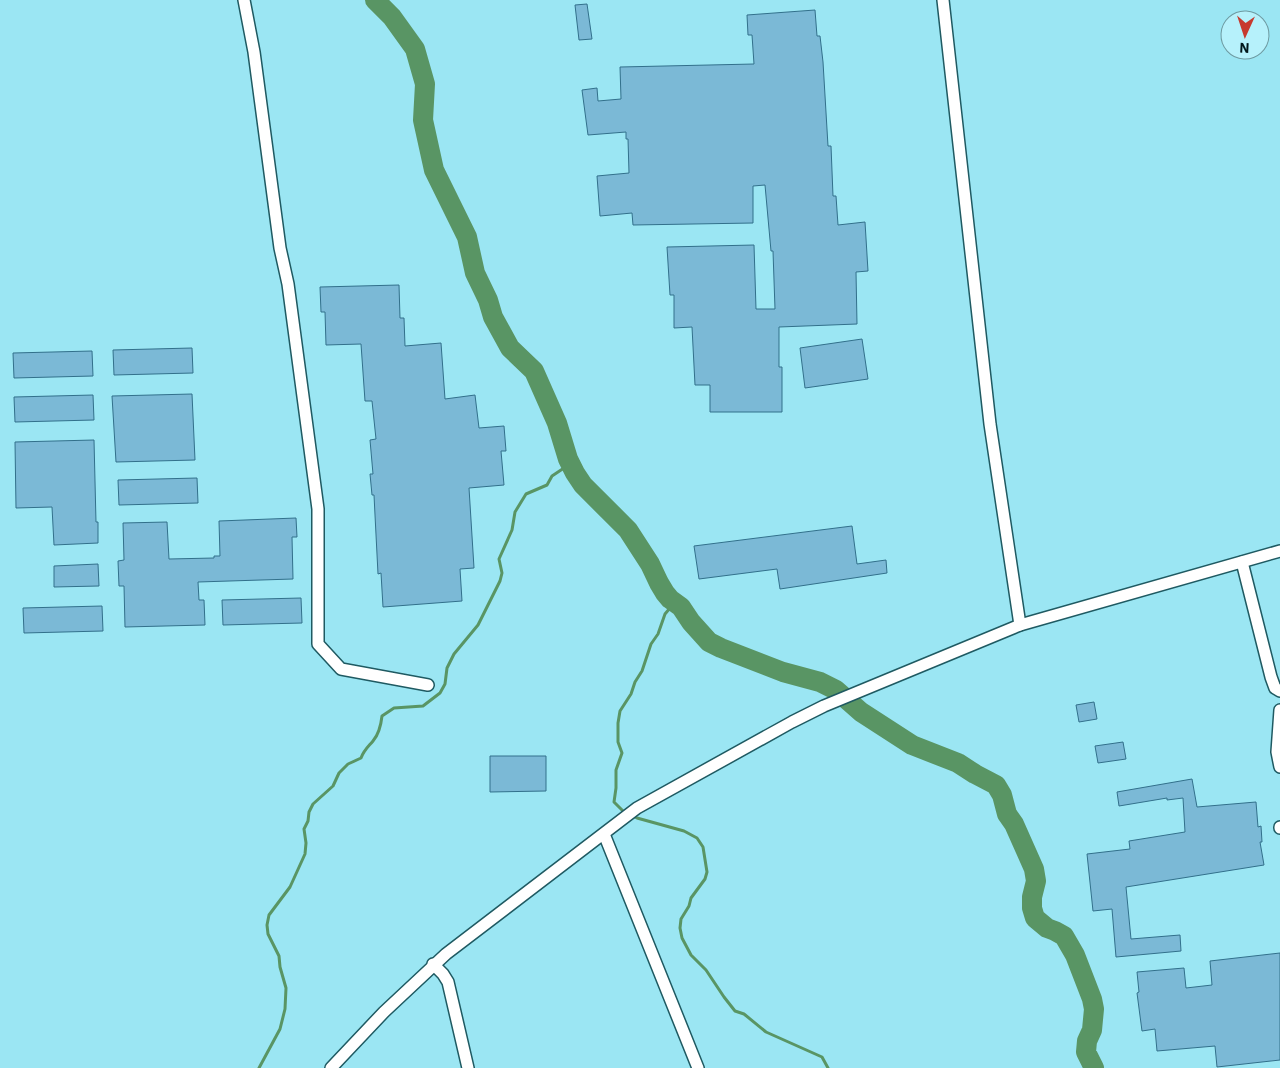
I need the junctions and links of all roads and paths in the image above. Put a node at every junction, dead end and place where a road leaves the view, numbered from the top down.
1 (244, 0) edge
2 (943, 0) edge
3 (1280, 551) edge
4 (1242, 562) junction
5 (1020, 625) junction
6 (428, 685) dead end
7 (1280, 691) edge
8 (1280, 710) edge
9 (1280, 767) edge
10 (604, 834) junction
11 (433, 964) junction
12 (331, 1068) edge
13 (468, 1068) edge
14 (698, 1068) edge

1 - 6 street
2 - 5 street
3 - 4 street
4 - 5 street
4 - 7 street
5 - 10 street
8 - 9 street
10 - 11 street
10 - 14 street
11 - 12 street
11 - 13 street

